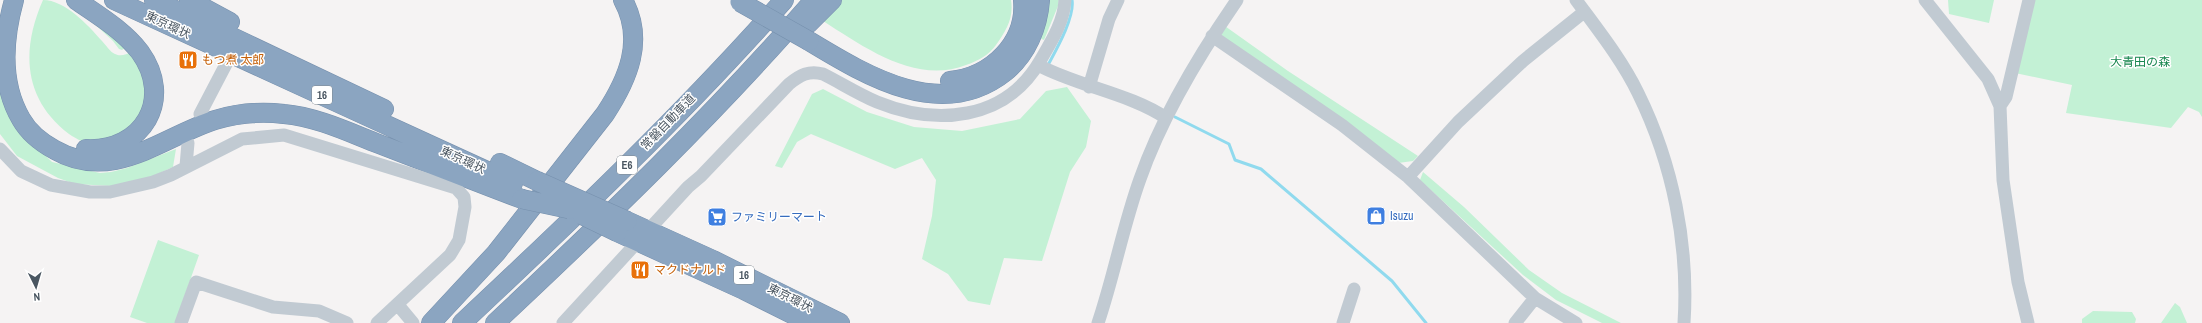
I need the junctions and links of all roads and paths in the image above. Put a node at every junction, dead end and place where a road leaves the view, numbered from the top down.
1 (14, 0) edge
2 (25, 0) edge
3 (76, 0) edge
4 (114, 0) edge
5 (154, 0) edge
6 (189, 0) edge
7 (623, 0) edge
8 (762, 0) edge
9 (784, 0) edge
10 (814, 0) edge
11 (832, 0) edge
12 (1023, 0) edge
13 (1040, 0) edge
14 (1065, 0) edge
15 (1118, 0) edge
16 (1237, 0) edge
17 (1576, 0) edge
18 (1925, 0) edge
19 (2029, 0) edge
20 (738, 1) edge
21 (1584, 12) junction
22 (813, 36) junction
23 (1212, 36) junction
24 (235, 47) junction
25 (1038, 65) junction
26 (1089, 87) junction
27 (372, 103) junction
28 (2000, 106) junction
29 (200, 114) dead end
30 (1166, 118) junction
31 (188, 143) dead end
32 (0, 149) edge
33 (186, 166) junction
34 (646, 177) junction
35 (1408, 177) junction
36 (529, 190) junction
37 (622, 227) junction
38 (642, 236) junction
39 (1354, 289) dead end
40 (1535, 298) junction
41 (401, 309) junction
42 (181, 323) edge
43 (347, 323) edge
44 (378, 323) edge
45 (413, 323) edge
46 (431, 323) edge
47 (462, 323) edge
48 (494, 323) edge
49 (563, 323) edge
50 (810, 323) edge
51 (840, 323) edge
52 (1098, 323) edge
53 (1343, 323) edge
54 (1515, 323) edge
55 (1576, 323) edge
56 (1684, 323) edge
57 (2028, 323) edge

1 - 36 highway
2 - 3 highway
4 - 24 highway, 東京環状 / 16
5 - 24 highway, 東京環状 / 16
6 - 27 highway
7 - 46 highway
8 - 22 highway
9 - 47 highway, 常磐自動車道 / E6
10 - 34 highway, 常磐自動車道 / E6
11 - 34 highway
12 - 22 highway
13 - 22 highway
14 - 25 street
15 - 26 street
16 - 23 street
17 - 21 street
18 - 28 street
19 - 28 street
20 - 22 highway, bridge
21 - 35 street
21 - 56 street
23 - 30 street
23 - 35 street
24 - 27 highway, 東京環状 / 16
24 - 29 street
24 - 36 highway, 東京環状 / 16
25 - 26 street
25 - 38 street
26 - 30 street
27 - 36 highway, 東京環状 / 16
28 - 57 street
30 - 52 street
31 - 33 street
32 - 33 street
33 - 41 street
34 - 48 highway, 常磐自動車道 / E6
35 - 40 street
36 - 37 highway, 東京環状 / 16, bridge
36 - 37 highway, 東京環状 / 16, bridge
37 - 38 highway, 東京環状 / 16
38 - 49 street
38 - 50 highway, 東京環状 / 16
38 - 51 highway, 東京環状 / 16
39 - 53 street
40 - 54 street
40 - 55 street
41 - 44 street
41 - 45 street
42 - 43 street

